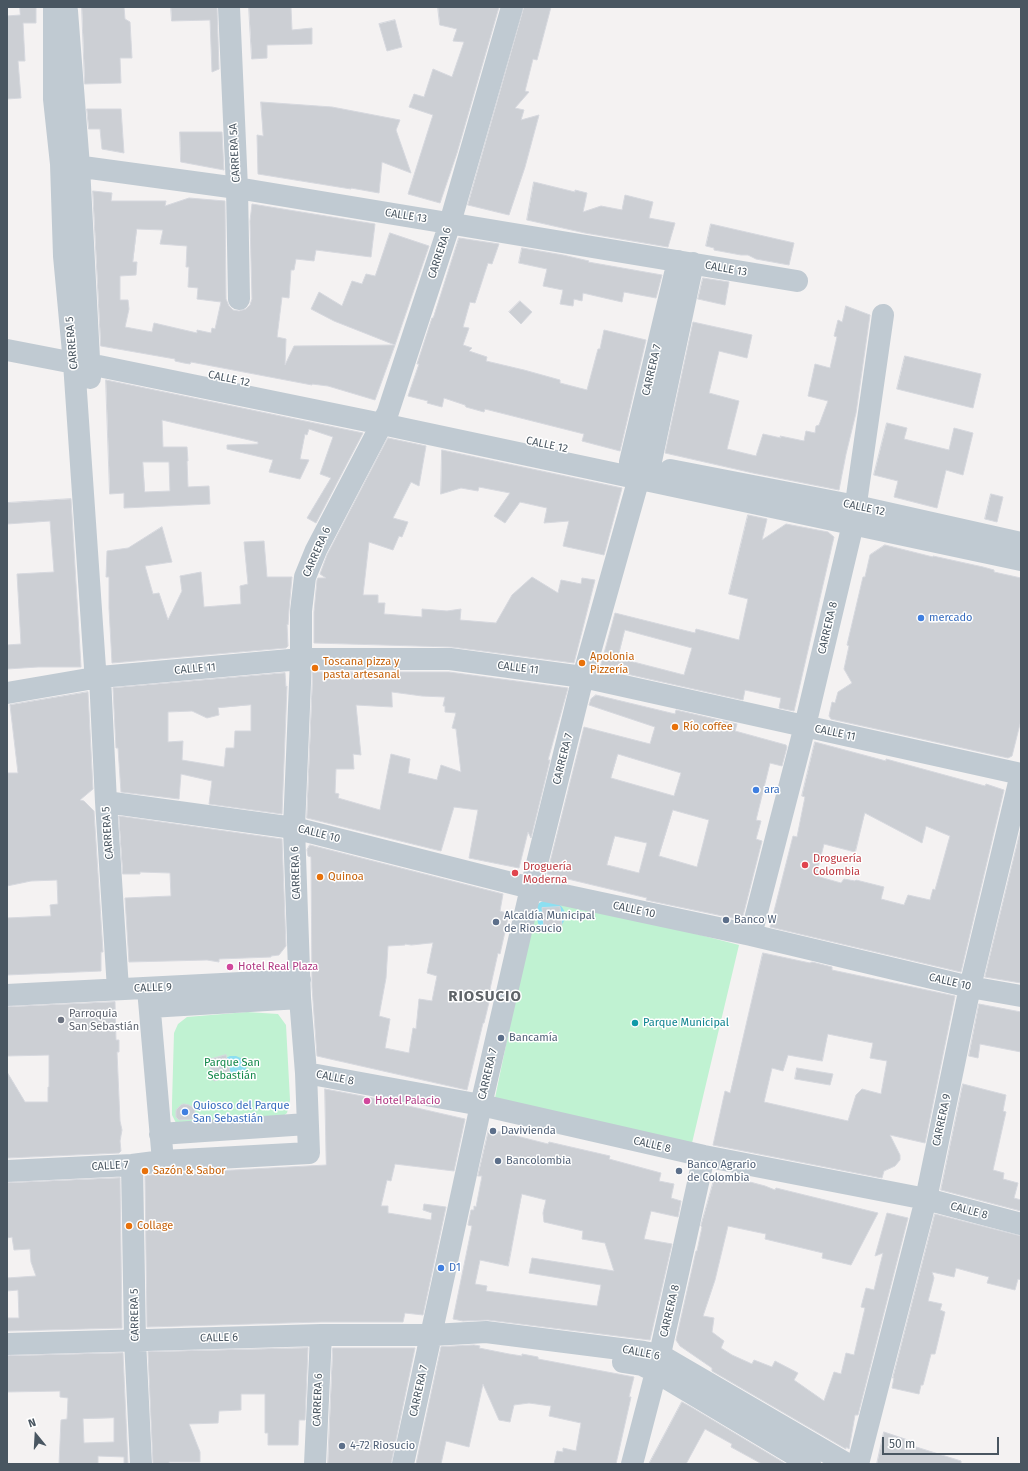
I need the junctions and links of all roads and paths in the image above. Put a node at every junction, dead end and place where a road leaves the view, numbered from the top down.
1 (54, 7) edge
2 (67, 7) edge
3 (228, 7) edge
4 (512, 7) edge
5 (70, 165) junction
6 (237, 188) junction
7 (450, 223) junction
8 (685, 262) junction
9 (797, 281) dead end
10 (239, 299) dead end
11 (883, 315) dead end
12 (7, 350) edge
13 (84, 361) junction
14 (385, 418) junction
15 (640, 469) junction
16 (854, 515) junction
17 (1021, 543) edge
18 (1021, 560) edge
19 (301, 659) junction
20 (100, 677) junction
21 (583, 677) junction
22 (7, 693) edge
23 (805, 726) junction
24 (1021, 774) edge
25 (106, 802) junction
26 (294, 828) junction
27 (531, 888) junction
28 (751, 935) junction
29 (970, 987) junction
30 (118, 989) junction
31 (300, 989) junction
32 (7, 995) edge
33 (1021, 996) edge
34 (149, 998) junction
35 (306, 1073) junction
36 (481, 1105) junction
37 (307, 1124) junction
38 (160, 1134) junction
39 (309, 1153) joint
40 (704, 1156) junction
41 (164, 1161) junction
42 (132, 1165) junction
43 (7, 1171) edge
44 (926, 1199) junction
45 (1021, 1224) edge
46 (321, 1335) junction
47 (432, 1335) junction
48 (135, 1340) junction
49 (7, 1344) edge
50 (658, 1364) junction
51 (140, 1464) edge
52 (316, 1464) edge
53 (403, 1464) edge
54 (632, 1464) edge
55 (810, 1464) edge
56 (847, 1464) edge
57 (858, 1464) edge

1 - 5 street, CARRERA 5
2 - 5 street, CARRERA 5
3 - 6 street, CARRERA 5A
4 - 7 street, CARRERA 6
5 - 6 street, CALLE 13
5 - 13 street, CARRERA 5
6 - 7 street, CALLE 13
6 - 10 street, CARRERA 5A
7 - 8 street, CALLE 13
7 - 14 street, CARRERA 6
8 - 9 street, CALLE 13
8 - 15 street, CARRERA 7
11 - 16 street, CARRERA 8
12 - 13 street, CALLE 12
13 - 14 street, CALLE 12
13 - 20 street, CARRERA 5
14 - 15 street, CALLE 12
14 - 19 street, CARRERA 6
15 - 16 street, CALLE 12
15 - 21 street, CARRERA 7
16 - 17 street, CALLE 12
16 - 18 street, CALLE 12
16 - 23 street, CARRERA 8
19 - 20 street, CALLE 11
19 - 21 street, CALLE 11
19 - 26 street, CARRERA 6
20 - 22 street, CALLE 11
20 - 25 street, CARRERA 5
21 - 23 street, CALLE 11
21 - 27 street, CARRERA 7
23 - 24 street, CALLE 11
23 - 28 street, CARRERA 8
24 - 29 street, CARRERA 9
25 - 26 street, CALLE 10
25 - 30 street, CARRERA 5
26 - 27 street, CALLE 10
26 - 31 street, CARRERA 6
27 - 28 street, CALLE 10
27 - 36 street, CARRERA 7
28 - 29 street, CALLE 10
29 - 33 street, CALLE 10
29 - 44 street, CARRERA 9
30 - 32 street, CALLE 9
30 - 34 street, CALLE 9
31 - 34 street, CALLE 9
31 - 35 street, CARRERA 6
34 - 38 street
35 - 36 street, CALLE 8
35 - 37 street, CARRERA 6
36 - 40 street, CALLE 8
36 - 47 street, CARRERA 7
37 - 38 street
37 - 39 street, CARRERA 6
38 - 41 street
39 - 41 street, CALLE 7
40 - 44 street, CALLE 8
40 - 50 street, CARRERA 8
41 - 42 street, CALLE 7
42 - 43 street, CALLE 7
42 - 48 street, CARRERA 5
44 - 45 street, CALLE 8
44 - 57 street, CARRERA 9
46 - 47 street, CALLE 6
46 - 48 street, CALLE 6
46 - 52 street, CARRERA 6
47 - 50 street, CALLE 6
47 - 53 street, CARRERA 7
48 - 49 street, CALLE 6
48 - 51 street, CARRERA 5
50 - 54 street, CARRERA 8
50 - 55 street, CALLE 6
50 - 56 street, CALLE 6

